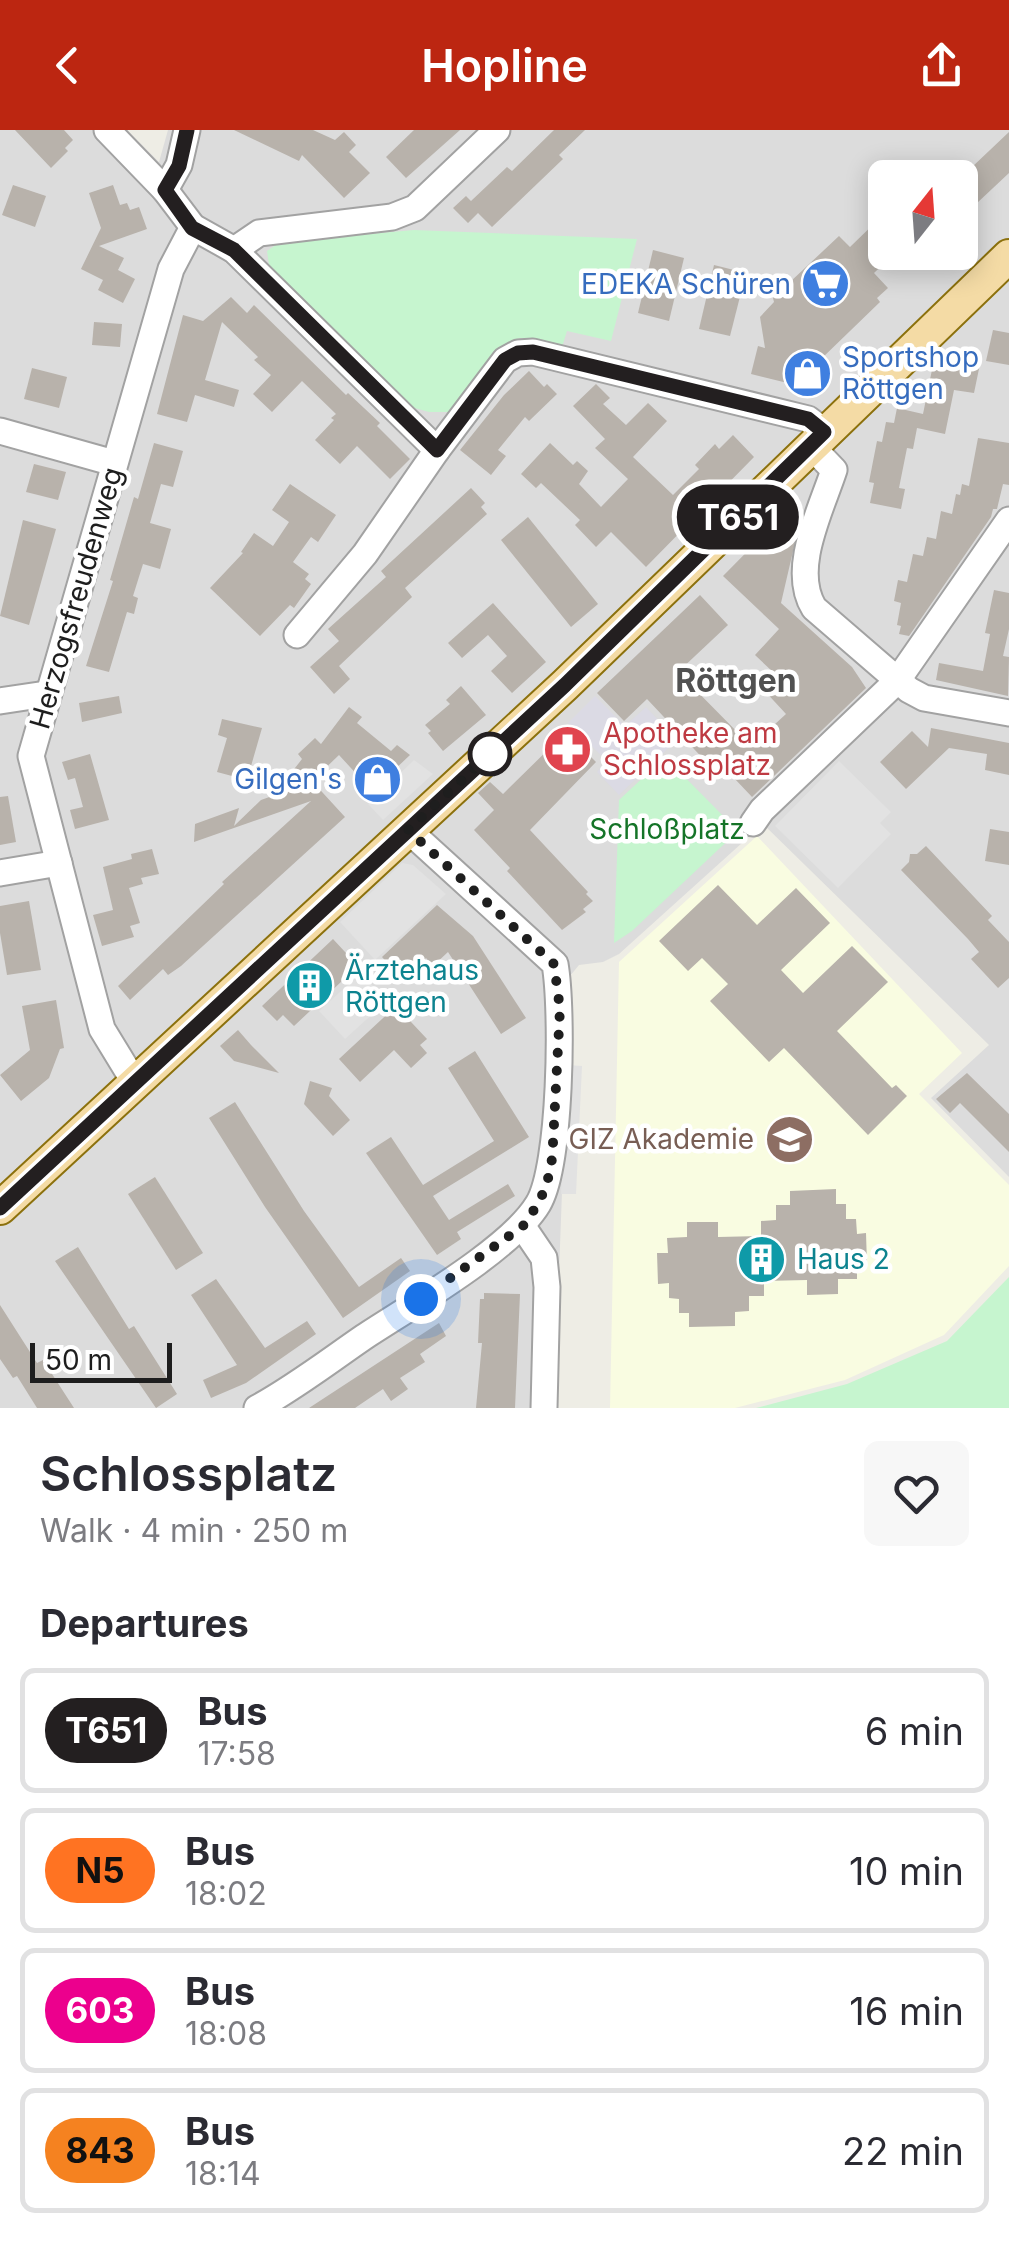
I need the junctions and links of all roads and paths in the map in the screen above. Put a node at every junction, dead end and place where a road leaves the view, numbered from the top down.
1 (107, 130) edge
2 (187, 130) edge
3 (497, 130) edge
4 (165, 190) junction
5 (192, 228) junction
6 (234, 250) junction
7 (1007, 261) edge
8 (0, 431) edge
9 (818, 439) junction
10 (437, 450) junction
11 (114, 463) junction
12 (1009, 520) edge
13 (297, 635) dead end
14 (898, 680) junction
15 (46, 694) junction
16 (0, 701) edge
17 (1009, 713) edge
18 (753, 823) dead end
19 (408, 830) junction
20 (59, 863) junction
21 (0, 873) edge
22 (135, 1083) junction
23 (0, 1208) edge
24 (523, 1226) junction
25 (260, 1407) edge
26 (544, 1408) edge

1 - 4 street
2 - 4 street
3 - 6 street
4 - 5 street
5 - 6 street
5 - 11 street, Herzogsfreudenweg
6 - 10 street
7 - 9 main road
8 - 11 street
9 - 10 street
9 - 14 street
9 - 19 main road
10 - 13 street
11 - 15 street, Herzogsfreudenweg
12 - 14 street
14 - 17 street
14 - 18 street
15 - 16 street
15 - 20 street, Herzogsfreudenweg
19 - 22 main road
19 - 24 street
20 - 21 street
20 - 22 street, Herzogsfreudenweg
22 - 23 main road
24 - 25 street
24 - 26 street

